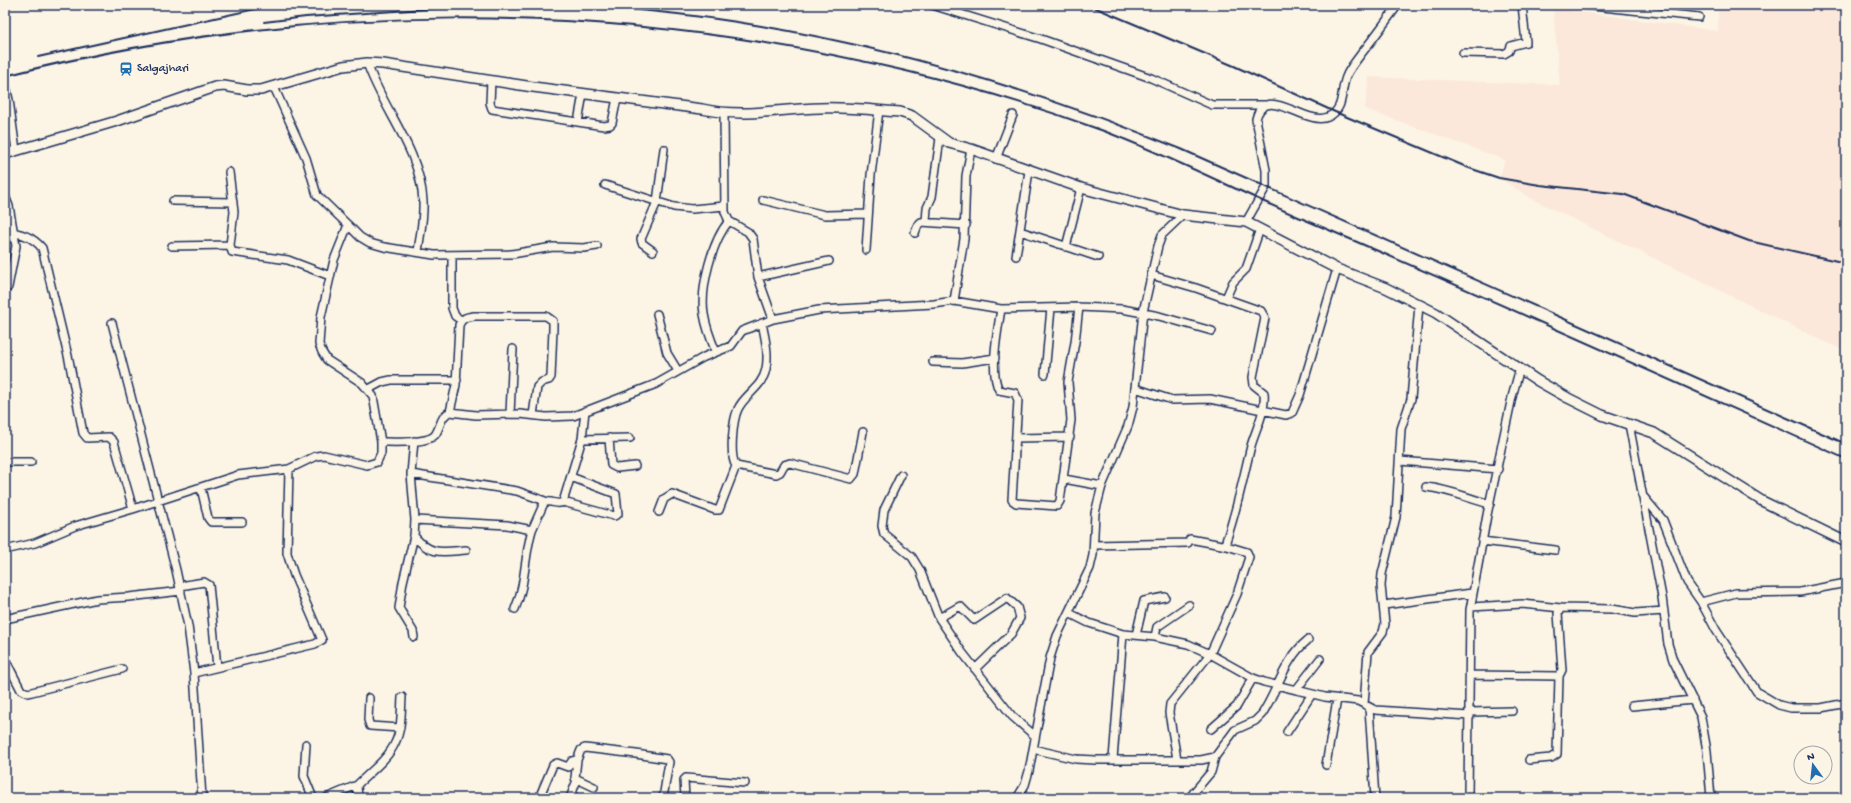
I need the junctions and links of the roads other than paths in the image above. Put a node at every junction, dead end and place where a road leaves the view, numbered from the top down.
1 (932, 5) edge
2 (1398, 5) edge
3 (1522, 5) edge
4 (1583, 5) edge
5 (1602, 6) edge
6 (1699, 17) dead end
7 (1463, 53) dead end
8 (367, 63) junction
9 (491, 80) junction
10 (5, 82) edge
11 (274, 87) junction
12 (583, 94) junction
13 (617, 98) junction
14 (1265, 105) junction
15 (879, 110) junction
16 (724, 114) junction
17 (1013, 115) dead end
18 (578, 122) junction
19 (940, 138) junction
20 (664, 149) dead end
21 (971, 149) junction
22 (16, 151) junction
23 (5, 154) edge
24 (996, 159) junction
25 (1029, 171) junction
26 (229, 172) dead end
27 (604, 184) dead end
28 (1081, 188) junction
29 (5, 196) edge
30 (763, 200) dead end
31 (173, 202) dead end
32 (233, 202) junction
33 (657, 202) junction
34 (725, 206) junction
35 (868, 214) junction
36 (1183, 215) junction
37 (729, 221) junction
38 (926, 222) junction
39 (1246, 222) junction
40 (348, 225) junction
41 (966, 225) junction
42 (1260, 229) junction
43 (1020, 231) junction
44 (5, 232) edge
45 (14, 233) junction
46 (915, 233) dead end
47 (230, 245) junction
48 (172, 246) dead end
49 (597, 246) dead end
50 (1066, 247) junction
51 (866, 250) dead end
52 (653, 251) dead end
53 (418, 252) junction
54 (452, 255) junction
55 (1016, 256) dead end
56 (1098, 257) dead end
57 (829, 261) dead end
58 (1338, 269) junction
59 (1151, 275) junction
60 (330, 276) junction
61 (758, 277) junction
62 (8, 287) dead end
63 (1226, 298) junction
64 (954, 301) junction
65 (1419, 304) junction
66 (1079, 307) junction
67 (1051, 308) junction
68 (1001, 309) junction
69 (1143, 312) junction
70 (657, 314) dead end
71 (773, 319) junction
72 (462, 320) junction
73 (112, 323) dead end
74 (762, 323) junction
75 (1212, 331) dead end
76 (513, 349) dead end
77 (716, 352) junction
78 (995, 358) junction
79 (933, 362) dead end
80 (1520, 368) junction
81 (678, 371) junction
82 (1046, 374) dead end
83 (457, 380) junction
84 (1135, 388) junction
85 (369, 389) junction
86 (1263, 410) junction
87 (585, 411) junction
88 (450, 412) junction
89 (510, 414) junction
90 (533, 415) junction
91 (1629, 424) junction
92 (863, 432) dead end
93 (1070, 437) junction
94 (609, 438) junction
95 (630, 438) dead end
96 (1016, 438) junction
97 (582, 439) junction
98 (414, 441) junction
99 (380, 442) junction
100 (1400, 461) junction
101 (5, 462) edge
102 (31, 462) dead end
103 (635, 466) dead end
104 (736, 466) junction
105 (289, 469) junction
106 (1498, 469) junction
107 (412, 474) junction
108 (901, 475) dead end
109 (571, 477) junction
110 (1064, 479) junction
111 (1102, 486) junction
112 (1426, 487) dead end
113 (201, 488) junction
114 (1642, 495) junction
115 (545, 501) junction
116 (157, 502) junction
117 (563, 502) junction
118 (1490, 504) junction
119 (133, 510) junction
120 (659, 512) dead end
121 (415, 520) junction
122 (242, 522) dead end
123 (532, 530) junction
124 (414, 536) junction
125 (1482, 541) junction
126 (1846, 542) edge
127 (1094, 545) junction
128 (1227, 546) junction
129 (5, 550) edge
130 (466, 550) dead end
131 (1555, 550) dead end
132 (1846, 583) edge
133 (181, 589) junction
134 (1472, 593) junction
135 (1165, 597) dead end
136 (1701, 602) junction
137 (1189, 605) dead end
138 (1384, 605) junction
139 (1470, 607) junction
140 (1561, 608) junction
141 (515, 609) dead end
142 (1664, 611) junction
143 (1069, 613) junction
144 (939, 618) junction
145 (5, 619) edge
146 (1123, 634) junction
147 (1136, 635) junction
148 (414, 636) dead end
149 (1155, 637) junction
150 (1308, 640) dead end
151 (1210, 654) junction
152 (5, 659) edge
153 (1320, 659) dead end
154 (217, 667) junction
155 (122, 669) dead end
156 (975, 669) junction
157 (194, 673) junction
158 (1470, 675) junction
159 (1559, 676) junction
160 (1253, 678) junction
161 (1277, 685) junction
162 (1296, 690) junction
163 (1312, 694) junction
164 (402, 697) dead end
165 (369, 698) dead end
166 (1337, 699) junction
167 (1693, 700) junction
168 (1846, 703) edge
169 (1367, 706) junction
170 (1632, 706) dead end
171 (1512, 711) dead end
172 (1470, 714) junction
173 (400, 728) junction
174 (1211, 730) dead end
175 (1287, 732) dead end
176 (1036, 736) junction
177 (306, 744) dead end
178 (1033, 748) junction
179 (1216, 757) junction
180 (1113, 759) junction
181 (1177, 759) junction
182 (577, 760) junction
183 (1529, 760) dead end
184 (1326, 765) dead end
185 (577, 780) junction
186 (745, 783) dead end
187 (357, 785) junction
188 (594, 788) dead end
189 (202, 798) edge
190 (313, 798) edge
191 (326, 798) edge
192 (358, 798) edge
193 (539, 798) edge
194 (570, 798) edge
195 (664, 798) edge
196 (685, 798) edge
197 (1017, 798) edge
198 (1189, 798) edge
199 (1375, 798) edge
200 (1468, 798) edge
201 (1711, 798) edge

1 - 14 street
2 - 14 street
3 - 7 street
4 - 5 street
5 - 6 street
8 - 9 main road
8 - 11 main road
8 - 53 street
9 - 12 main road
9 - 18 street
10 - 22 street
11 - 22 main road
11 - 40 street
12 - 13 main road
12 - 18 street
13 - 16 main road
13 - 18 street
14 - 39 street
15 - 16 main road
15 - 19 main road
15 - 35 street
16 - 34 street
17 - 24 street
19 - 21 main road
19 - 38 street
20 - 33 street
21 - 24 main road
21 - 41 street
22 - 23 main road
24 - 25 main road
25 - 28 main road
25 - 43 street
26 - 32 street
27 - 33 street
28 - 36 main road
28 - 50 street
29 - 45 street
30 - 35 street
31 - 32 street
32 - 47 street
33 - 34 street
33 - 52 street
34 - 37 street
35 - 51 street
36 - 39 main road
36 - 59 street
37 - 61 street
37 - 77 street
38 - 41 street
38 - 46 street
39 - 42 main road
40 - 53 street
40 - 60 street
41 - 64 street
42 - 58 main road
42 - 63 street
43 - 50 street
43 - 55 street
44 - 45 street
45 - 62 street
45 - 119 street
47 - 48 street
47 - 60 street
49 - 54 street
50 - 56 street
53 - 54 street
54 - 72 street
57 - 61 street
58 - 65 main road
58 - 86 street
59 - 63 street
59 - 69 street
60 - 85 street
61 - 71 street
63 - 86 street
64 - 68 street
64 - 71 street
65 - 80 main road
65 - 100 street
66 - 67 street
66 - 69 street
66 - 93 street
67 - 68 street
67 - 82 street
68 - 78 street
69 - 75 street
69 - 84 street
70 - 81 street
71 - 74 street
72 - 83 street
72 - 90 street
73 - 116 street
74 - 77 street
74 - 104 street
76 - 89 street
77 - 81 street
78 - 79 street
78 - 96 street
80 - 91 main road
80 - 106 street
81 - 87 street
83 - 85 street
83 - 88 street
84 - 86 street
84 - 111 street
85 - 99 street
86 - 128 street
87 - 90 street
87 - 97 street
88 - 89 street
88 - 98 street
89 - 90 street
91 - 114 street
91 - 126 main road
92 - 104 street
93 - 96 street
93 - 110 street
94 - 95 street
94 - 97 street
94 - 103 street
96 - 110 street
97 - 109 street
98 - 99 street
98 - 107 street
99 - 105 street
100 - 106 street
100 - 138 street
101 - 102 street
104 - 120 street
105 - 113 street
105 - 154 street
106 - 118 street
107 - 115 street
107 - 121 street
108 - 144 street
109 - 117 street
109 - 117 street
110 - 111 street
111 - 127 street
112 - 118 street
113 - 116 street
113 - 122 street
114 - 136 street
114 - 142 street
115 - 117 street
115 - 123 street
116 - 119 street
116 - 133 street
118 - 125 street
119 - 129 street
121 - 123 street
121 - 124 street
123 - 141 street
124 - 130 street
124 - 148 street
125 - 131 street
125 - 134 street
127 - 128 street
127 - 143 street
128 - 151 street
132 - 136 street
133 - 145 street
133 - 154 street
133 - 157 street
134 - 138 street
134 - 139 street
135 - 147 street
136 - 168 street
137 - 149 street
138 - 169 street
139 - 140 street
139 - 158 street
140 - 142 street
140 - 159 street
142 - 167 street
143 - 146 street
143 - 176 street
144 - 156 street
144 - 156 street
146 - 147 street
146 - 180 street
147 - 149 street
149 - 151 street
150 - 161 street
151 - 160 street
151 - 181 street
152 - 155 street
153 - 162 street
154 - 157 street
156 - 176 street
157 - 189 street
158 - 159 street
158 - 172 street
159 - 183 street
160 - 161 street
160 - 174 street
161 - 162 street
161 - 179 street
162 - 163 street
163 - 166 street
163 - 175 street
164 - 173 street
165 - 173 street
166 - 169 street
166 - 184 street
167 - 170 street
167 - 201 street
169 - 172 street
169 - 199 street
171 - 172 street
172 - 200 street
173 - 187 street
176 - 178 street
177 - 190 street
178 - 180 street
178 - 197 street
179 - 181 street
179 - 198 street
180 - 181 street
182 - 185 street
182 - 193 street
182 - 195 street
185 - 188 street
185 - 194 street
186 - 196 street
187 - 191 street
187 - 192 street

